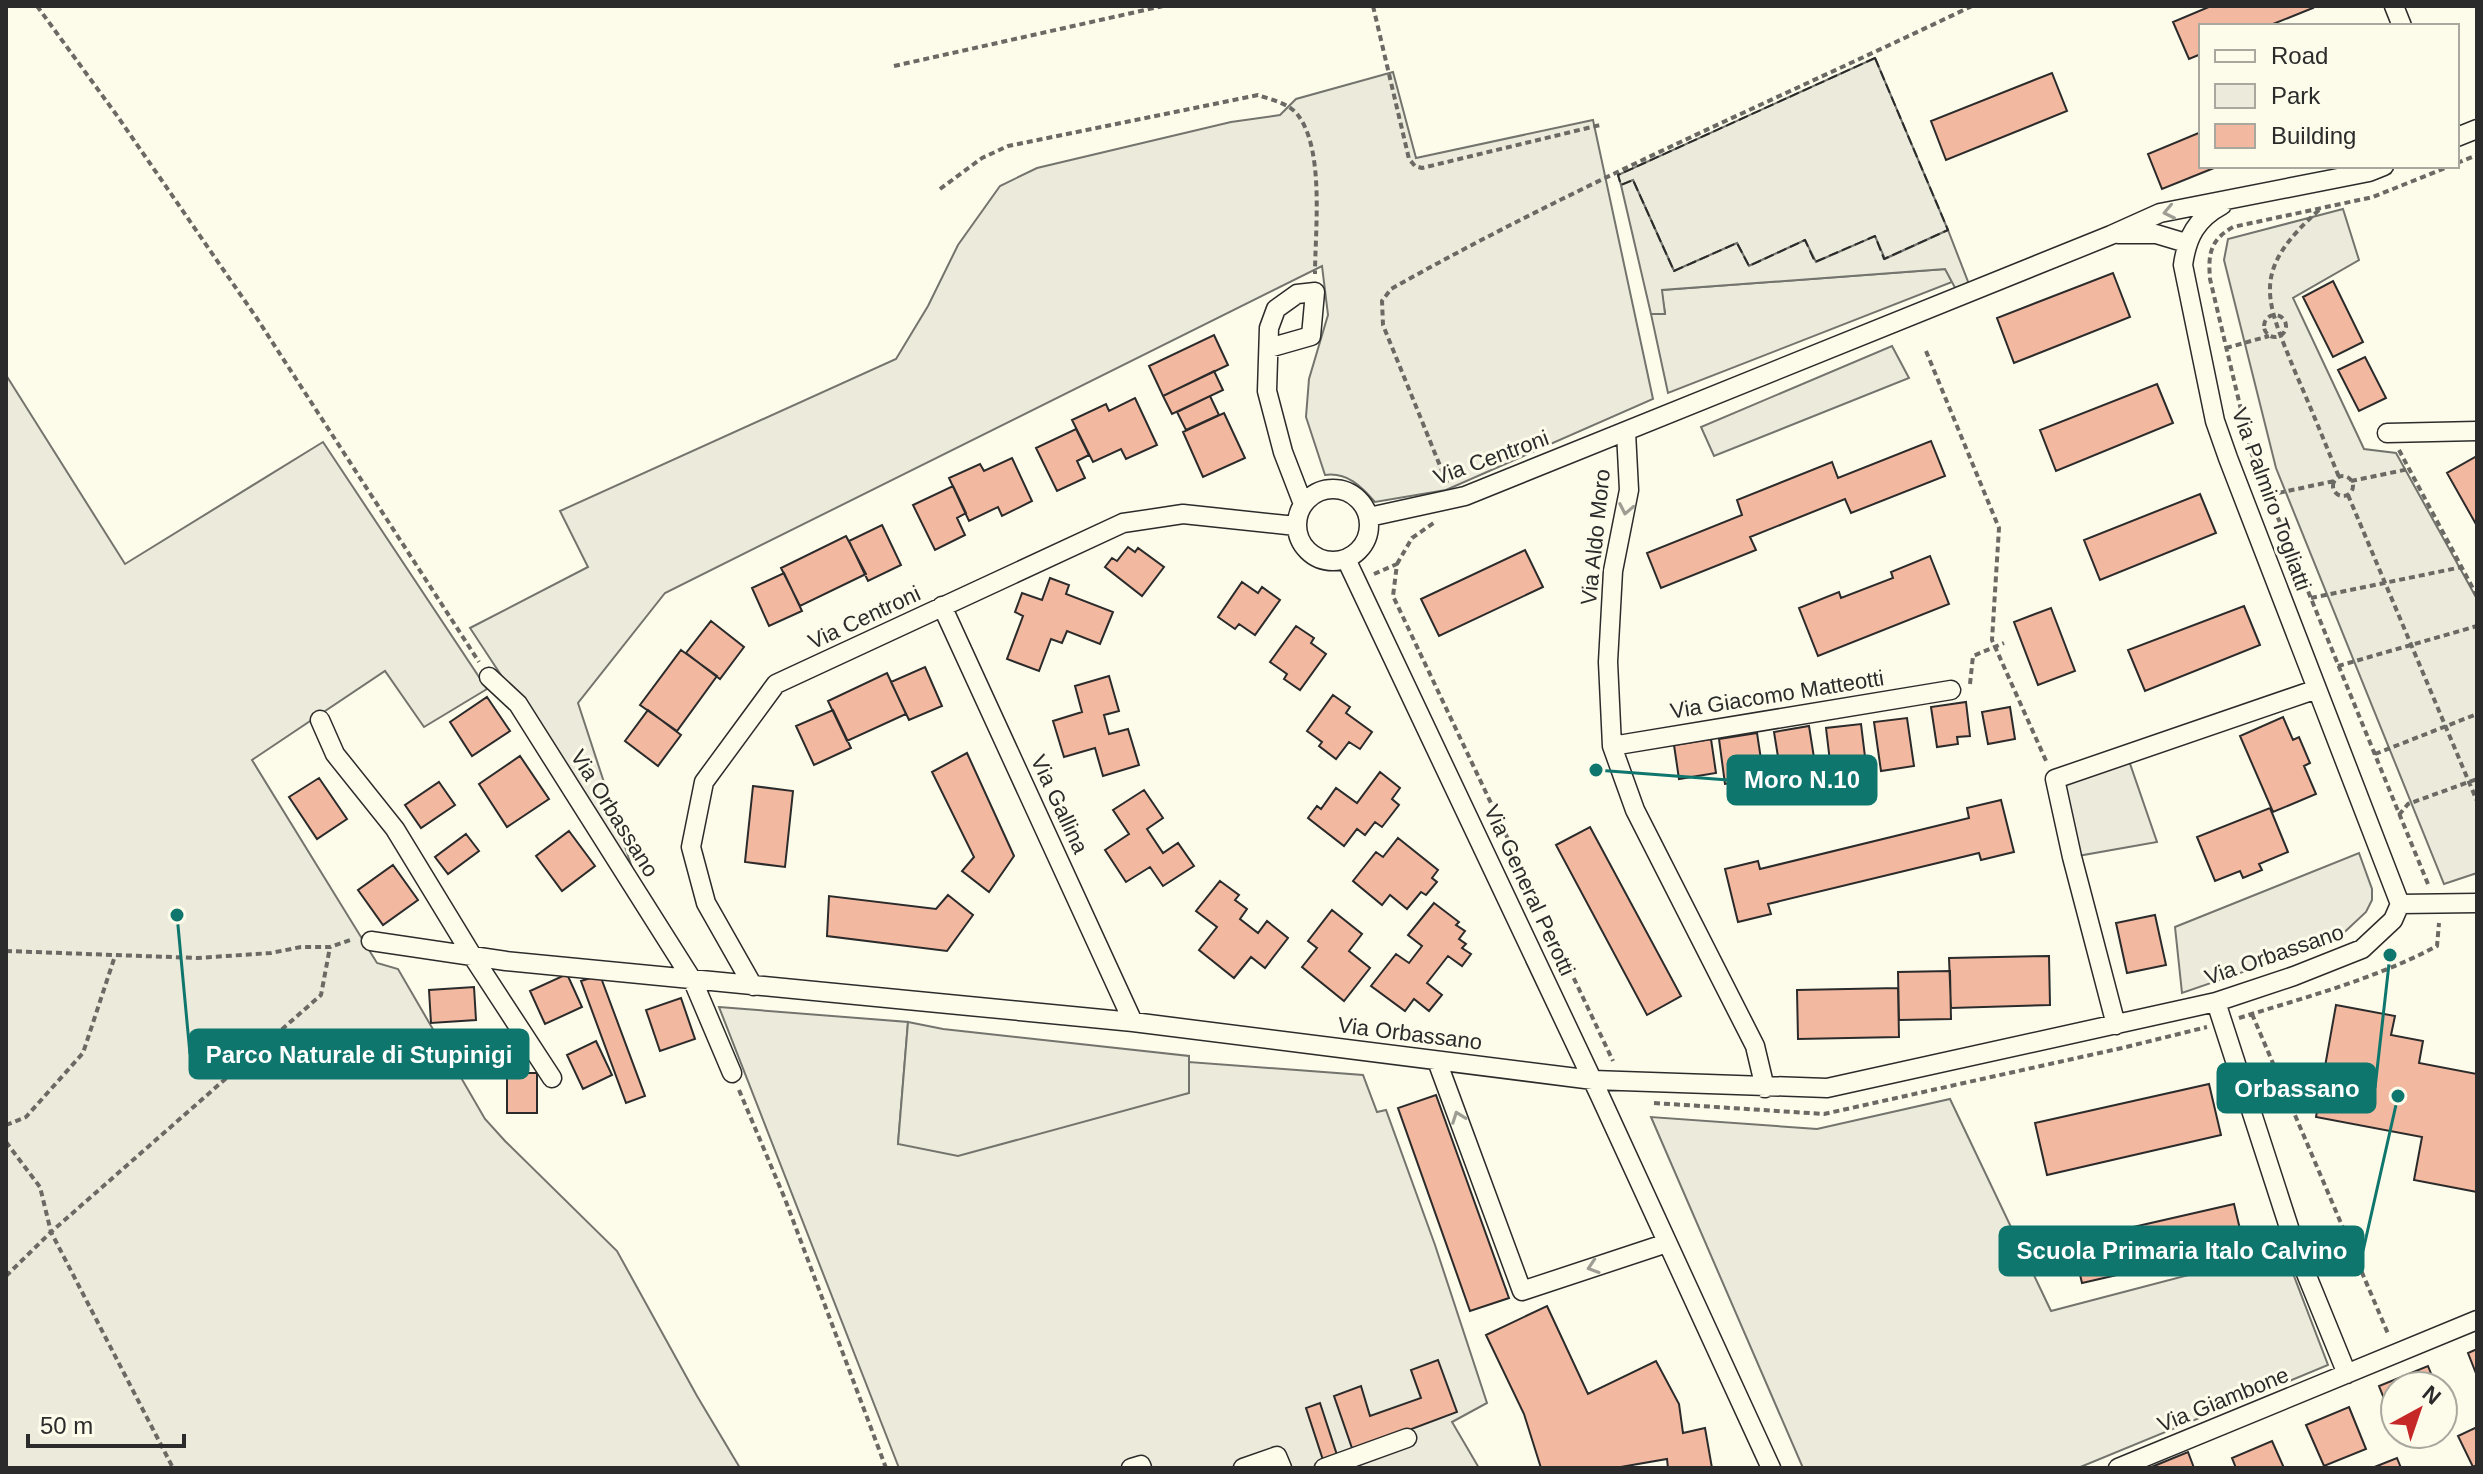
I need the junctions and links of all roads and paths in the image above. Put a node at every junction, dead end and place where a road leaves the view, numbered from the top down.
1 (37, 6) edge
2 (1163, 6) edge
3 (1373, 6) edge
4 (1972, 6) edge
5 (894, 66) dead end
6 (1600, 125) dead end
7 (2379, 168) edge
8 (2445, 168) edge
9 (940, 189) dead end
10 (2231, 201) junction
11 (2321, 209) junction
12 (2111, 235) junction
13 (2186, 243) junction
14 (1315, 292) junction
15 (2272, 316) junction
16 (2269, 336) junction
17 (2279, 336) junction
18 (1269, 348) junction
19 (2226, 348) junction
20 (1926, 351) dead end
21 (2477, 431) edge
22 (1626, 432) junction
23 (2393, 433) joint
24 (2409, 469) junction
25 (2337, 479) junction
26 (2351, 481) junction
27 (2269, 495) junction
28 (2348, 495) junction
29 (1453, 499) junction
30 (1303, 504) junction
31 (1369, 517) junction
32 (1443, 517) dead end
33 (1296, 526) junction
34 (1346, 559) junction
35 (1397, 564) junction
36 (2462, 567) junction
37 (1357, 581) junction
38 (2384, 583) junction
39 (2477, 596) edge
40 (2310, 598) junction
41 (942, 606) junction
42 (2477, 626) edge
43 (2004, 643) dead end
44 (1995, 647) junction
45 (2412, 647) junction
46 (2338, 666) junction
47 (489, 677) joint
48 (2317, 689) junction
49 (1951, 690) joint
50 (2477, 714) edge
51 (320, 720) dead end
52 (2446, 727) junction
53 (1612, 746) junction
54 (2374, 754) junction
55 (2055, 779) junction
56 (2477, 779) edge
57 (2469, 782) junction
58 (2477, 801) edge
59 (2399, 815) junction
60 (2439, 886) dead end
61 (2477, 903) edge
62 (2400, 904) junction
63 (371, 941) joint
64 (330, 947) junction
65 (6, 951) edge
66 (115, 955) junction
67 (473, 957) junction
68 (693, 981) junction
69 (753, 986) junction
70 (2216, 1002) junction
71 (2252, 1014) dead end
72 (1133, 1022) junction
73 (2116, 1025) junction
74 (1437, 1061) junction
75 (732, 1073) joint
76 (552, 1078) dead end
77 (1593, 1080) junction
78 (1623, 1083) junction
79 (1765, 1088) junction
80 (6, 1125) edge
81 (6, 1142) edge
82 (51, 1232) junction
83 (1667, 1243) junction
84 (6, 1276) edge
85 (2477, 1320) edge
86 (2396, 1353) junction
87 (2347, 1374) junction
88 (1407, 1438) dead end
89 (173, 1468) edge
90 (886, 1468) edge
91 (1131, 1468) edge
92 (1142, 1468) edge
93 (1243, 1468) edge
94 (1282, 1468) edge
95 (1324, 1468) edge
96 (1771, 1468) edge
97 (2118, 1468) edge

1 - 47 path
2 - 5 path
3 - 6 path
4 - 29 path
7 - 10 street
8 - 11 path
9 - 14 path
10 -> 12 street
10 - 13 street
11 - 15 path
11 - 19 path
12 - 13 street
12 - 22 street
13 - 48 street, Via Palmiro Togliatti
14 - 18 street
14 - 18 street
15 - 16 path
15 - 17 path
15 - 17 path
16 - 17 path
16 - 19 path
17 - 25 path
18 - 30 street
19 - 27 path
20 - 44 path
21 - 23 street
22 - 29 street, Via Centroni
22 -> 53 street, Via Aldo Moro
23 - 24 path
24 - 26 path
24 - 36 path
25 - 26 path
25 - 27 path
25 - 28 path
26 - 28 path
27 - 40 path
28 - 38 path
29 - 31 street, Via Centroni
30 - 31 street
30 - 33 street
31 - 34 street
32 - 35 path
33 - 34 street
33 - 41 street, Via Centroni
34 - 37 street, Via General Perotti
35 - 37 path
35 - 78 path
36 - 38 path
36 - 39 path
37 - 77 street, Via General Perotti
38 - 40 path
38 - 45 path
40 - 46 path
41 - 69 street, Via Centroni
41 - 72 street, Via Gallina
42 - 45 path
43 - 44 path
44 - 49 path
44 - 55 path
45 - 46 path
45 - 52 path
46 - 54 path
47 - 68 street, Via Orbassano
48 - 55 street
48 - 62 street, Via Palmiro Togliatti
49 - 53 street, Via Giacomo Matteotti
50 - 52 path
51 - 67 street
52 - 54 path
52 - 57 path
53 - 79 street, Via Aldo Moro
54 - 59 path
55 - 73 street
56 - 57 path
57 - 58 path
57 - 59 path
59 - 60 path
61 - 62 street
62 - 70 street, Via Orbassano
63 - 64 path
63 - 67 street, Via Orbassano
64 - 66 path
64 - 82 path
65 - 66 path
66 - 80 path
67 - 68 street, Via Orbassano
67 - 76 street
68 - 69 street, Via Orbassano
68 - 75 street
69 - 72 street, Via Orbassano
70 - 73 street, Via Orbassano
70 - 87 street
71 - 86 path
72 - 74 street, Via Orbassano
73 - 79 street, Via Orbassano
74 - 77 street, Via Orbassano
83 -> 74 street
75 - 90 path
77 - 78 street, Via Orbassano
77 - 83 street, Via General Perotti
78 - 79 street, Via Orbassano
81 - 82 path
82 - 84 path
82 - 89 path
83 - 96 street, Via General Perotti
85 - 86 street, Via Giambone
86 - 87 street, Via Giambone
87 - 97 street, Via Giambone
88 - 95 street
91 - 92 street
93 - 94 street

